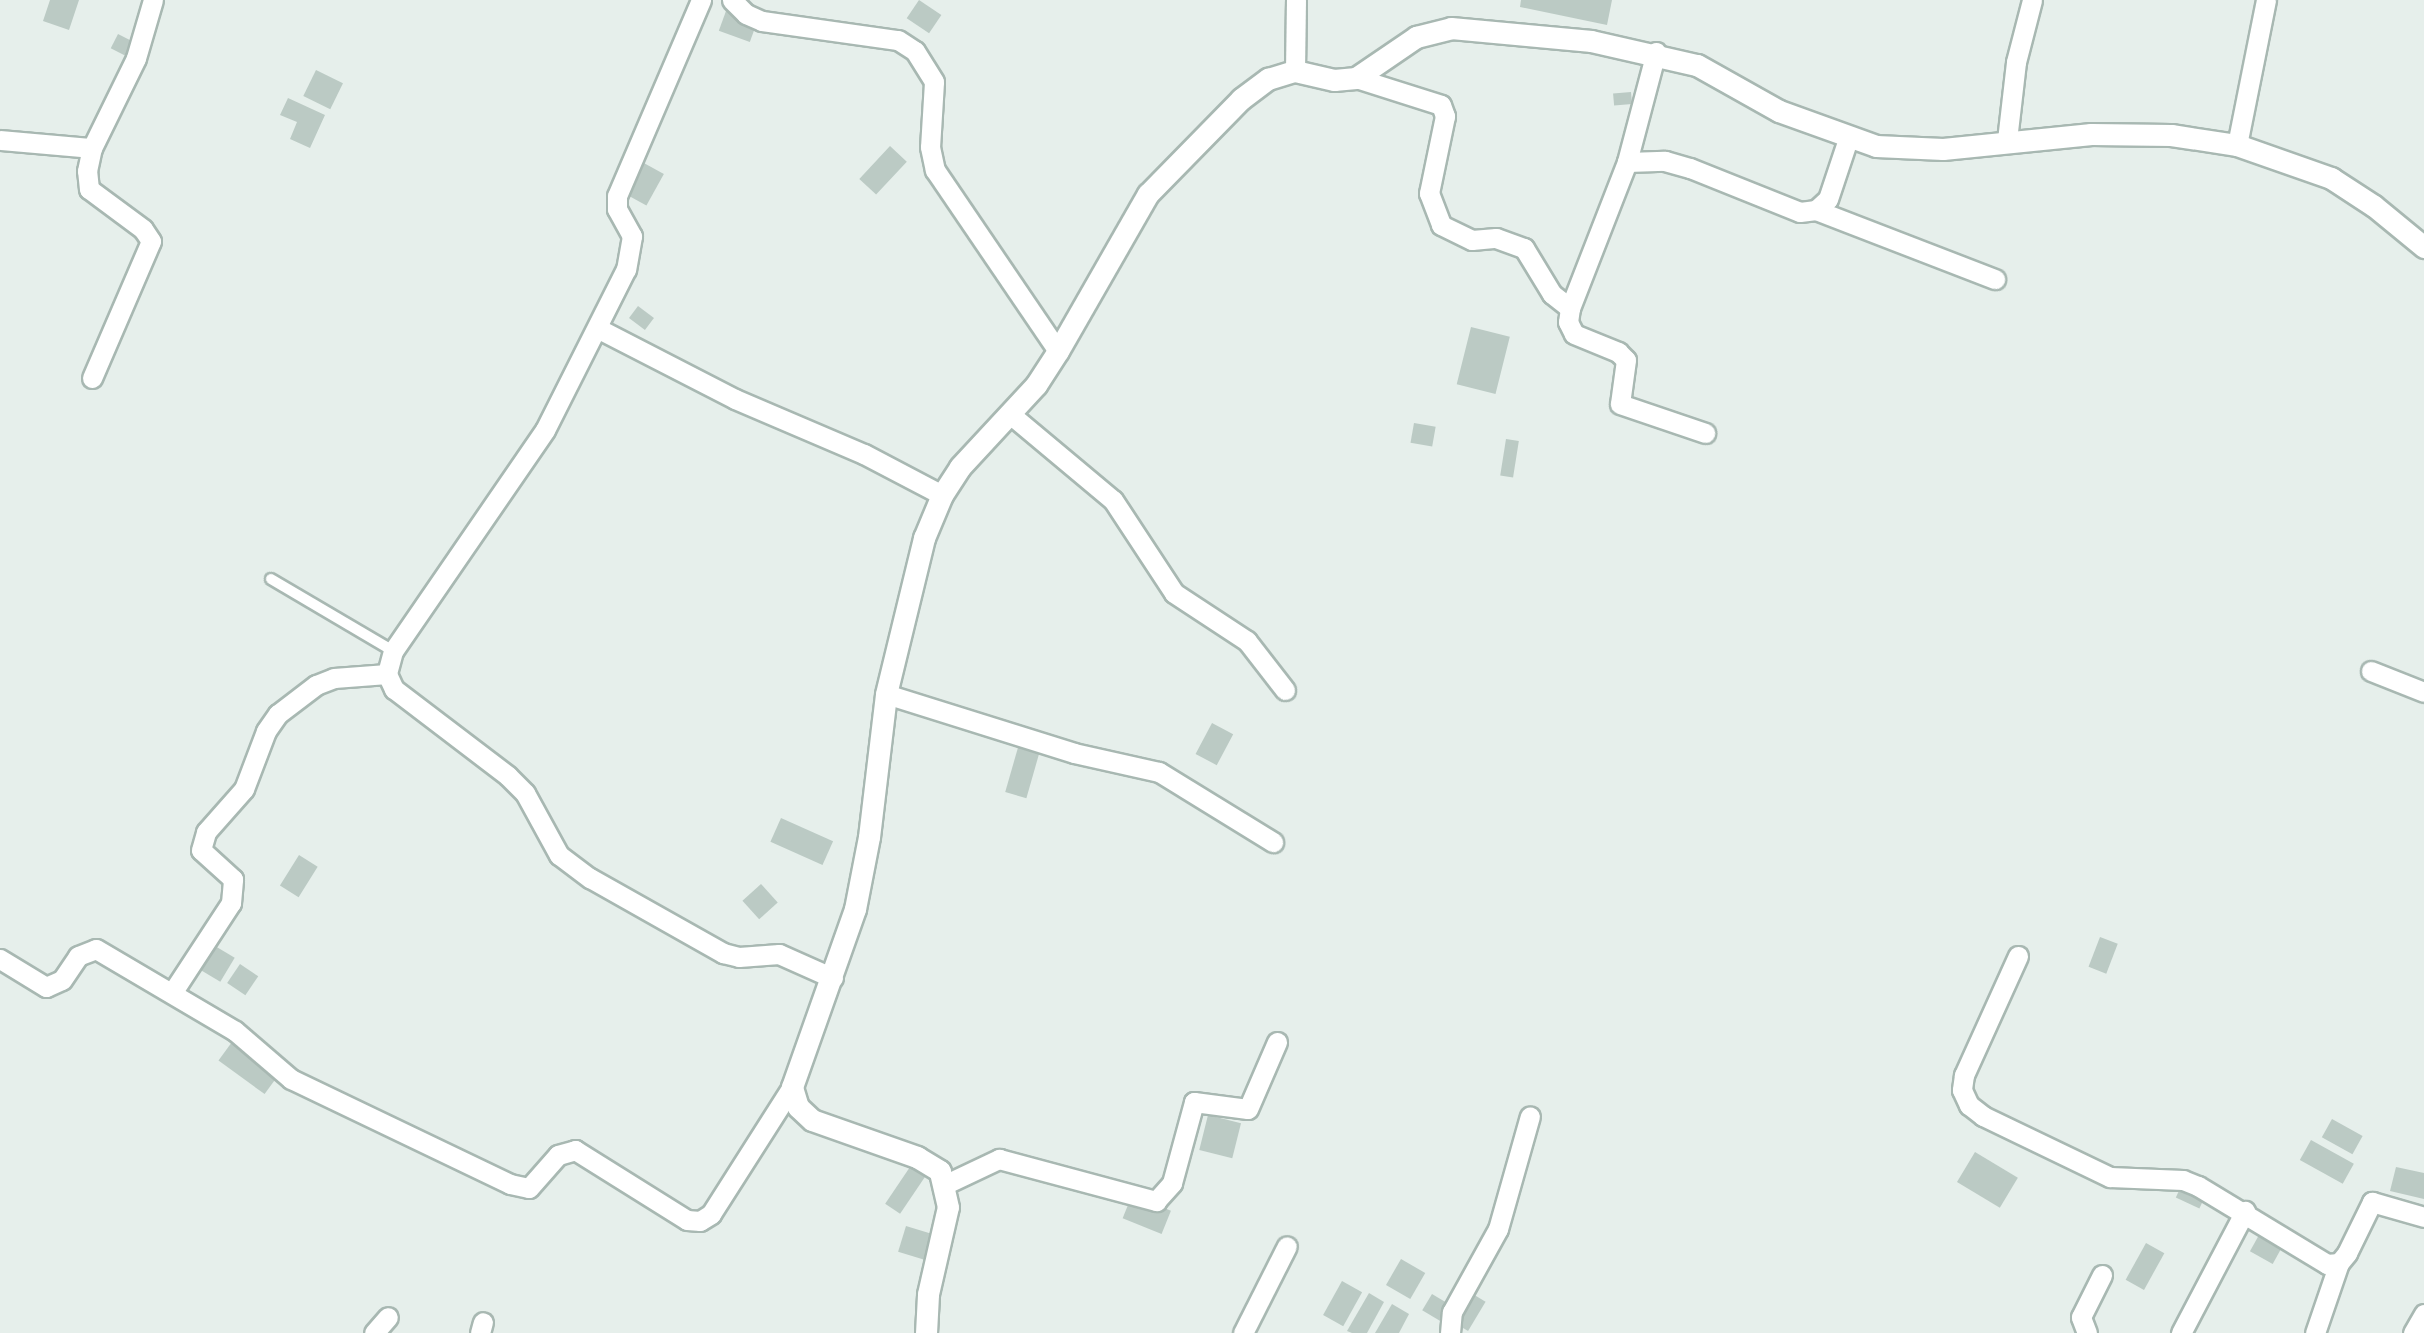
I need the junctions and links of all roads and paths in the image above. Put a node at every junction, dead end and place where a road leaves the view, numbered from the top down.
1 (153, 0) edge
2 (701, 0) edge
3 (732, 0) edge
4 (1296, 0) edge
5 (2032, 0) edge
6 (2266, 0) edge
7 (1656, 52) junction
8 (1295, 71) junction
9 (1356, 78) junction
10 (1848, 139) junction
11 (0, 140) edge
12 (2007, 141) junction
13 (2237, 145) junction
14 (92, 148) junction
15 (1627, 162) junction
16 (1816, 210) junction
17 (2424, 247) edge
18 (1995, 279) dead end
19 (1570, 308) junction
20 (597, 328) junction
21 (1058, 351) junction
22 (92, 377) dead end
23 (1010, 414) junction
24 (1705, 433) dead end
25 (942, 495) junction
26 (271, 579) dead end
27 (393, 651) junction
28 (2371, 671) dead end
29 (387, 674) junction
30 (1285, 690) dead end
31 (2424, 692) edge
32 (886, 694) junction
33 (1273, 842) dead end
34 (2018, 956) dead end
35 (0, 959) edge
36 (833, 978) junction
37 (172, 993) junction
38 (1277, 1042) dead end
39 (792, 1087) junction
40 (1530, 1116) dead end
41 (946, 1184) junction
42 (2245, 1210) junction
43 (2424, 1217) edge
44 (1287, 1246) dead end
45 (2339, 1263) junction
46 (2102, 1276) dead end
47 (2424, 1314) edge
48 (388, 1317) dead end
49 (374, 1333) edge
50 (926, 1333) edge
51 (1243, 1333) edge
52 (1450, 1333) edge
53 (2087, 1333) edge
54 (2181, 1333) edge
55 (2315, 1333) edge
56 (2413, 1333) edge

1 - 14 street
2 - 20 street
3 - 21 street
4 - 8 street
5 - 12 street
6 - 13 street
7 - 9 street
7 - 10 street
7 - 15 street
8 - 9 street
8 - 21 street
9 - 19 street
10 - 12 street
10 - 16 street
11 - 14 street
12 - 13 street
13 - 17 street
14 - 22 street
15 - 16 street
15 - 19 street
16 - 18 street
19 - 24 street
20 - 25 street
20 - 27 street
21 - 23 street
23 - 25 street
23 - 30 street
25 - 32 street
26 - 27 lane
27 - 29 street
28 - 31 street
29 - 36 street
29 - 37 street
32 - 33 street
32 - 36 street
34 - 42 street
35 - 37 street
36 - 39 street
37 - 39 street
38 - 41 street
39 - 41 street
40 - 52 street
41 - 50 street
42 - 45 street
42 - 54 street
43 - 45 street
44 - 51 street
45 - 55 street
46 - 53 street
47 - 56 street
48 - 49 street

